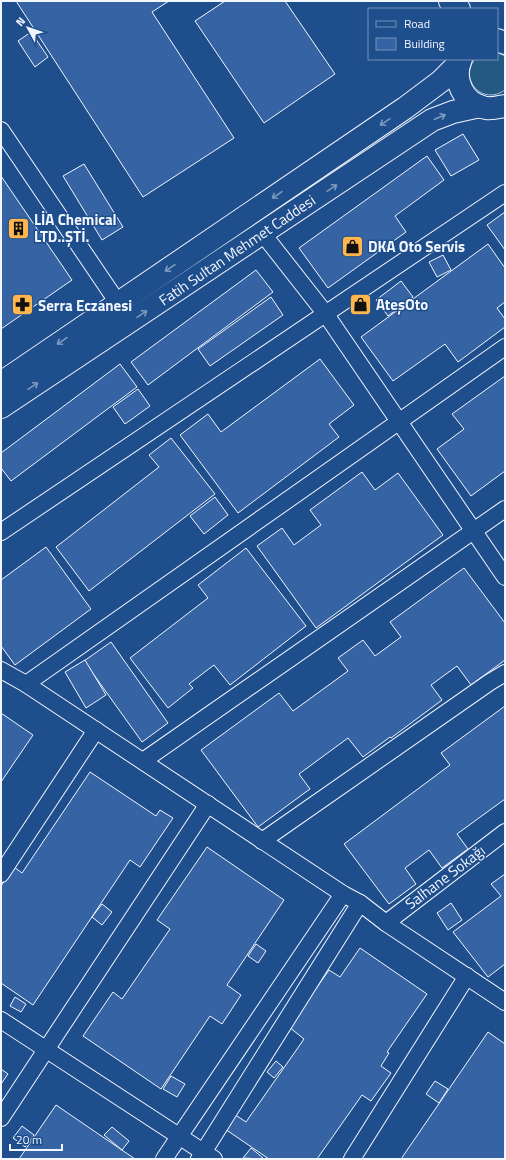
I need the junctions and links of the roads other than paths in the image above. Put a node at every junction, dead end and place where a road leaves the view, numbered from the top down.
1 (450, 1) edge
2 (458, 8) edge
3 (460, 61) edge
4 (494, 110) edge
5 (1, 130) edge
6 (505, 193) edge
7 (248, 214) junction
8 (263, 234) junction
9 (118, 303) junction
10 (325, 313) junction
11 (505, 347) edge
12 (1, 383) edge
13 (1, 407) edge
14 (399, 422) junction
15 (505, 509) edge
16 (474, 531) junction
17 (1, 532) edge
18 (505, 578) edge
19 (1, 670) edge
20 (505, 673) edge
21 (26, 684) junction
22 (96, 730) junction
23 (143, 761) junction
24 (208, 804) junction
25 (505, 832) edge
26 (262, 841) junction
27 (1, 874) edge
28 (343, 894) junction
29 (360, 903) junction
30 (386, 923) junction
31 (467, 976) junction
32 (505, 1002) edge
33 (1, 1020) edge
34 (46, 1049) junction
35 (1, 1118) edge
36 (180, 1136) junction
37 (205, 1157) edge
38 (164, 1159) edge
39 (352, 1159) edge

1 - 2 main road
3 - 4 main road
3 -> 7 main road, Fatih Sultan Mehmet Caddesi
8 -> 4 main road, Fatih Sultan Mehmet Caddesi
5 - 9 street
6 - 10 street
7 - 8 main road
7 -> 9 main road, Fatih Sultan Mehmet Caddesi
8 - 10 street
13 -> 8 main road, Fatih Sultan Mehmet Caddesi
9 -> 12 main road, Fatih Sultan Mehmet Caddesi
10 - 14 street
10 - 17 street
11 - 14 street
14 - 16 street
14 - 21 street
15 - 16 street
16 - 18 street
16 - 23 street
19 - 21 street
20 - 26 street
21 - 22 street
22 - 23 street
22 - 27 street
23 - 24 street
24 - 26 street
24 - 34 street
25 - 30 street, Salhane Sokağı
26 - 28 street
28 - 29 street
28 - 36 street
29 - 30 street
29 - 37 street
30 - 31 street
31 - 32 street
31 - 39 street
33 - 34 street
34 - 35 street
34 - 36 street
36 - 37 street
36 - 38 street

